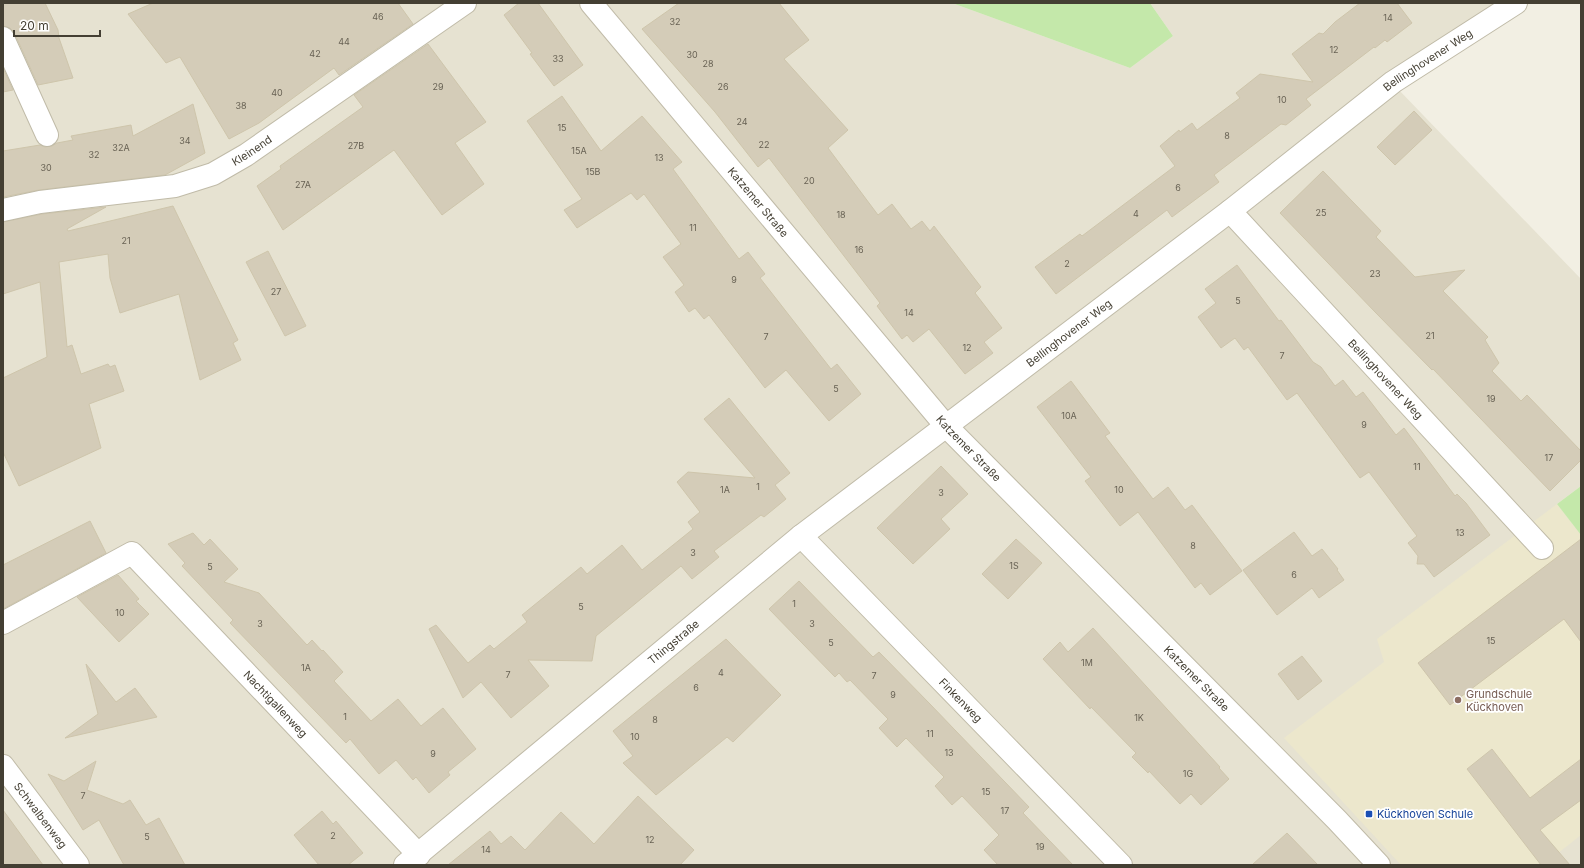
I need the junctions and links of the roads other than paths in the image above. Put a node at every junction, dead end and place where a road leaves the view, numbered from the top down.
1 (465, 3) edge
2 (591, 3) edge
3 (1516, 3) edge
4 (3, 38) edge
5 (47, 136) dead end
6 (3, 210) edge
7 (1230, 211) junction
8 (946, 426) junction
9 (801, 536) junction
10 (1542, 548) dead end
11 (3, 624) edge
12 (3, 766) edge
13 (412, 860) edge
14 (78, 865) edge
15 (1121, 865) edge
16 (1379, 865) edge

1 - 6 street, Kleinend
2 - 8 street, Katzemer Straße
3 - 7 street, Bellinghovener Weg
4 - 5 street
7 - 8 street, Bellinghovener Weg
7 - 10 street, Bellinghovener Weg
8 - 9 street, Thingstraße
8 - 16 street, Katzemer Straße
9 - 13 street, Thingstraße
9 - 15 street, Finkenweg
11 - 13 street, Nachtigallenweg
12 - 14 street, Schwalbenweg

